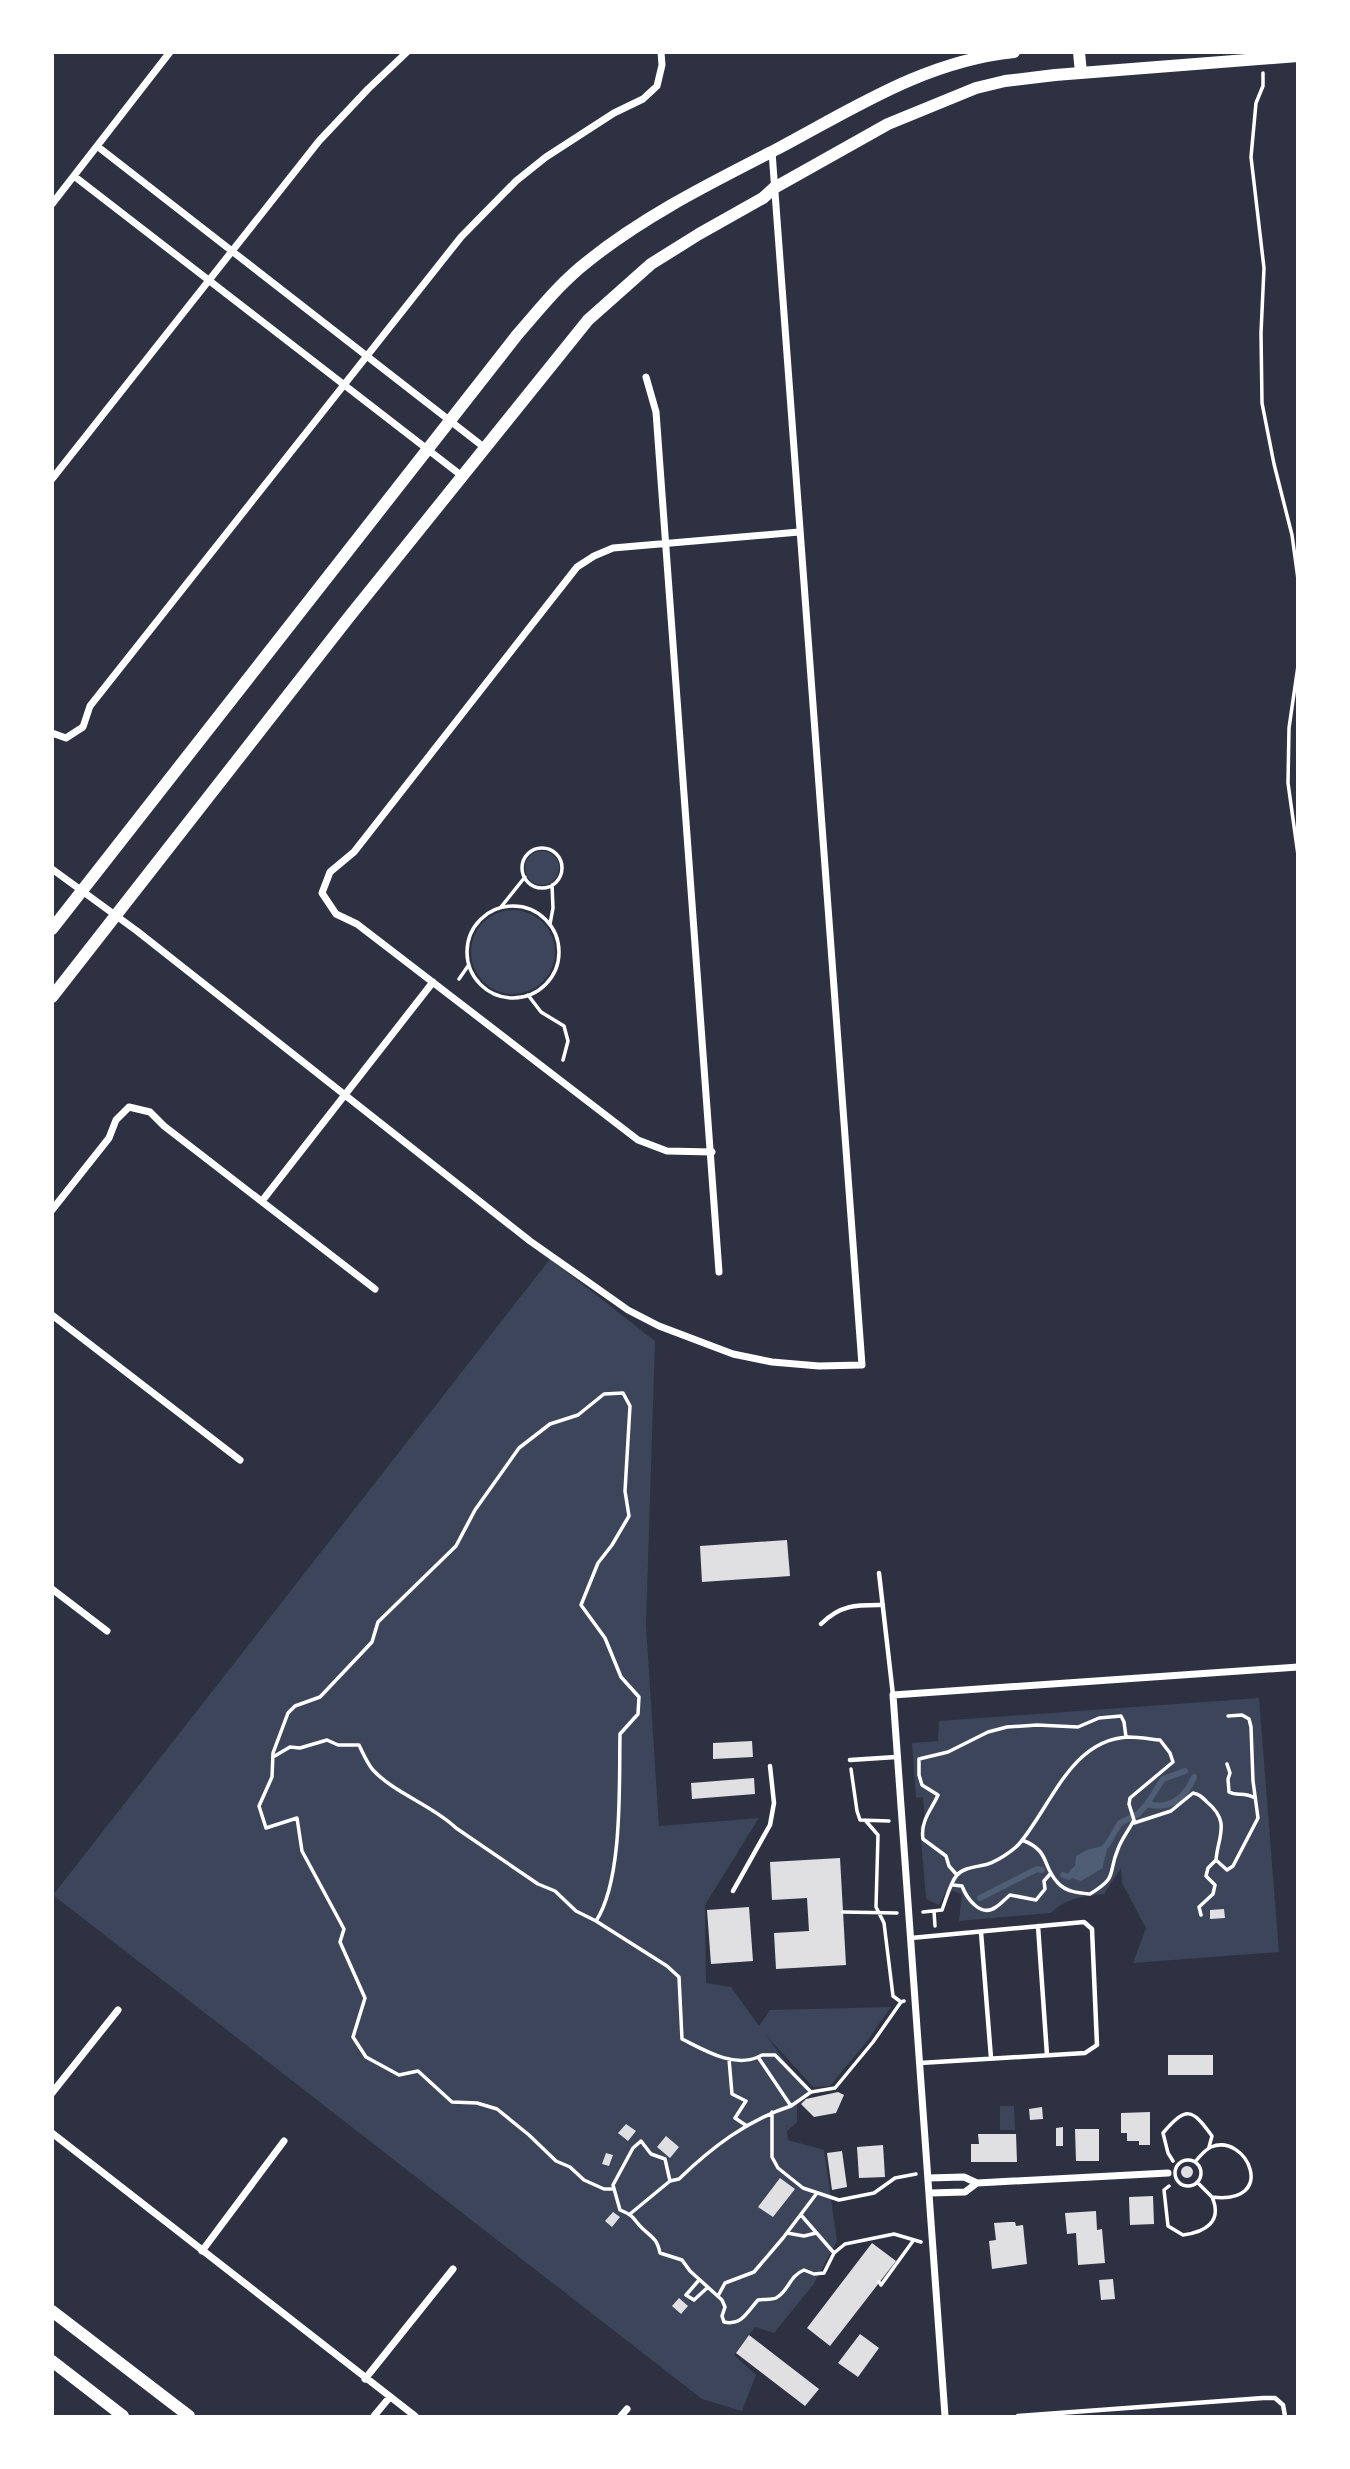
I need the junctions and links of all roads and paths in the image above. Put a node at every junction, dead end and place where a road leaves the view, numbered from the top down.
1 (170, 52) edge
2 (407, 52) edge
3 (661, 52) edge
4 (1014, 52) edge
5 (1079, 52) edge
6 (1297, 56) edge
7 (1081, 73) junction
8 (1263, 86) dead end
9 (97, 146) junction
10 (772, 152) junction
11 (74, 176) junction
12 (774, 188) junction
13 (52, 204) edge
14 (232, 251) junction
15 (209, 280) junction
16 (366, 355) junction
17 (646, 377) dead end
18 (343, 384) junction
19 (452, 421) junction
20 (485, 448) junction
21 (429, 449) junction
22 (462, 476) junction
23 (52, 479) edge
24 (799, 532) junction
25 (666, 542) junction
26 (1297, 579) edge
27 (1297, 666) edge
28 (52, 733) edge
29 (1297, 855) edge
30 (52, 869) edge
31 (525, 877) junction
32 (552, 885) junction
33 (83, 891) junction
34 (501, 907) junction
35 (117, 916) junction
36 (550, 924) junction
37 (52, 929) edge
38 (469, 965) junction
39 (459, 979) dead end
40 (433, 982) junction
41 (528, 995) junction
42 (52, 997) edge
43 (563, 1060) dead end
44 (346, 1096) junction
45 (712, 1152) junction
46 (262, 1201) junction
47 (52, 1210) edge
48 (719, 1272) dead end
49 (375, 1289) dead end
50 (52, 1314) edge
51 (240, 1460) dead end
52 (879, 1573) dead end
53 (52, 1589) edge
54 (883, 1605) junction
55 (821, 1624) dead end
56 (107, 1631) dead end
57 (1297, 1667) edge
58 (893, 1695) junction
59 (1228, 1716) dead end
60 (1126, 1737) junction
61 (273, 1757) junction
62 (896, 1757) junction
63 (850, 1760) joint
64 (1227, 1764) dead end
65 (770, 1766) dead end
66 (1255, 1798) junction
67 (865, 1820) junction
68 (902, 1821) junction
69 (1134, 1821) junction
70 (1022, 1840) junction
71 (1216, 1860) junction
72 (1052, 1872) junction
73 (957, 1875) junction
74 (953, 1885) junction
75 (733, 1891) dead end
76 (843, 1912) dead end
77 (923, 1912) dead end
78 (881, 1913) junction
79 (898, 1913) dead end
80 (1201, 1915) dead end
81 (596, 1921) junction
82 (1038, 1926) junction
83 (981, 1932) junction
84 (911, 1938) junction
85 (915, 2000) junction
86 (901, 2002) junction
87 (118, 2010) dead end
88 (1047, 2055) junction
89 (758, 2057) junction
90 (991, 2058) junction
91 (729, 2059) junction
92 (920, 2063) junction
93 (811, 2092) junction
94 (52, 2093) edge
95 (791, 2106) junction
96 (772, 2112) junction
97 (747, 2126) junction
98 (52, 2133) edge
99 (284, 2141) dead end
100 (1209, 2147) junction
101 (1195, 2162) junction
102 (1179, 2165) junction
103 (1168, 2173) dead end
104 (928, 2175) junction
105 (670, 2181) junction
106 (1198, 2182) junction
107 (976, 2183) junction
108 (613, 2189) junction
109 (1164, 2190) dead end
110 (817, 2193) junction
111 (930, 2193) junction
112 (1212, 2197) junction
113 (630, 2214) junction
114 (801, 2214) junction
115 (787, 2233) junction
116 (816, 2233) junction
117 (914, 2240) junction
118 (933, 2244) junction
119 (202, 2251) junction
120 (834, 2253) junction
121 (453, 2269) dead end
122 (699, 2280) junction
123 (879, 2283) dead end
124 (707, 2288) junction
125 (718, 2296) junction
126 (52, 2311) edge
127 (52, 2361) edge
128 (365, 2379) junction
129 (389, 2398) junction
130 (626, 2409) dead end
131 (1086, 2414) edge
132 (123, 2417) edge
133 (189, 2417) edge
134 (374, 2417) edge
135 (415, 2417) edge
136 (621, 2417) edge
137 (944, 2417) edge
138 (1018, 2417) edge
139 (1285, 2417) edge

1 - 9 street
2 - 14 street
3 - 16 street
4 - 10 street
5 - 7 street
6 - 7 street
7 - 12 street
8 - 26 path
9 - 11 street
9 - 14 street
10 - 12 street
10 - 19 street
11 - 13 street
11 - 15 street
12 - 20 street
12 - 24 street
14 - 15 street
14 - 16 street
15 - 18 street
15 - 23 street
16 - 18 street
16 - 19 street
17 - 25 street
18 - 21 street
18 - 28 street
19 - 20 street
19 - 21 street
20 - 22 street
21 - 22 street
21 - 33 street
22 - 35 street
24 - 25 street
24 - 44 street
25 - 40 street
25 - 45 street
27 - 29 path
30 - 33 street
31 - 32 path
31 - 32 path
31 - 34 path
32 - 36 path
33 - 35 street
33 - 37 street
34 - 36 path
34 - 38 path
35 - 42 street
35 - 44 street
36 - 41 path
38 - 39 path
38 - 41 path
40 - 44 street
40 - 45 street
41 - 43 path
44 - 46 street
45 - 48 street
46 - 47 street
46 - 49 street
50 - 51 street
52 - 54 lane
53 - 56 street
54 - 55 lane
54 - 58 lane
57 - 58 street
58 - 62 street
59 - 66 path
60 - 69 path
60 - 70 path
60 - 73 path
61 - 81 path
61 - 81 path
61 - 108 path
62 - 63 lane
62 - 68 street
63 - 67 path
64 - 66 path
65 - 75 lane
66 - 71 path
67 - 68 path
67 - 78 path
68 - 84 street
69 - 71 path
69 - 72 path
70 - 72 path
70 - 73 path
71 - 80 path
72 - 74 path
73 - 74 path
74 - 77 path
76 - 78 path
78 - 79 path
78 - 86 path
81 - 91 path
82 - 83 lane
82 - 88 lane
82 - 88 lane
83 - 84 lane
83 - 90 lane
84 - 85 street
85 - 86 path
85 - 92 street
86 - 93 path
87 - 94 street
88 - 90 lane
89 - 91 path
89 - 93 path
89 - 95 path
90 - 92 lane
91 - 97 path
92 - 104 street
93 - 95 path
95 - 96 path
96 - 97 path
96 - 110 path
97 - 105 path
98 - 119 street
99 - 119 street
100 - 101 path
100 - 102 path
100 - 112 path
101 - 102 path
101 - 106 path
102 - 106 path
103 - 107 street
104 - 107 street
104 - 110 path
104 - 111 street
105 - 108 path
105 - 113 path
106 - 112 path
107 - 111 street
108 - 113 path
109 - 112 path
110 - 114 path
111 - 118 street
113 - 122 path
114 - 115 path
114 - 116 path
115 - 116 path
115 - 125 path
116 - 120 path
117 - 118 path
117 - 120 path
117 - 123 path
118 - 137 street
119 - 128 street
120 - 125 path
121 - 128 street
122 - 124 path
122 - 124 path
124 - 125 path
126 - 133 street
127 - 132 street
128 - 129 street
129 - 134 street
129 - 135 street
130 - 136 street
131 - 138 lane
131 - 139 lane

